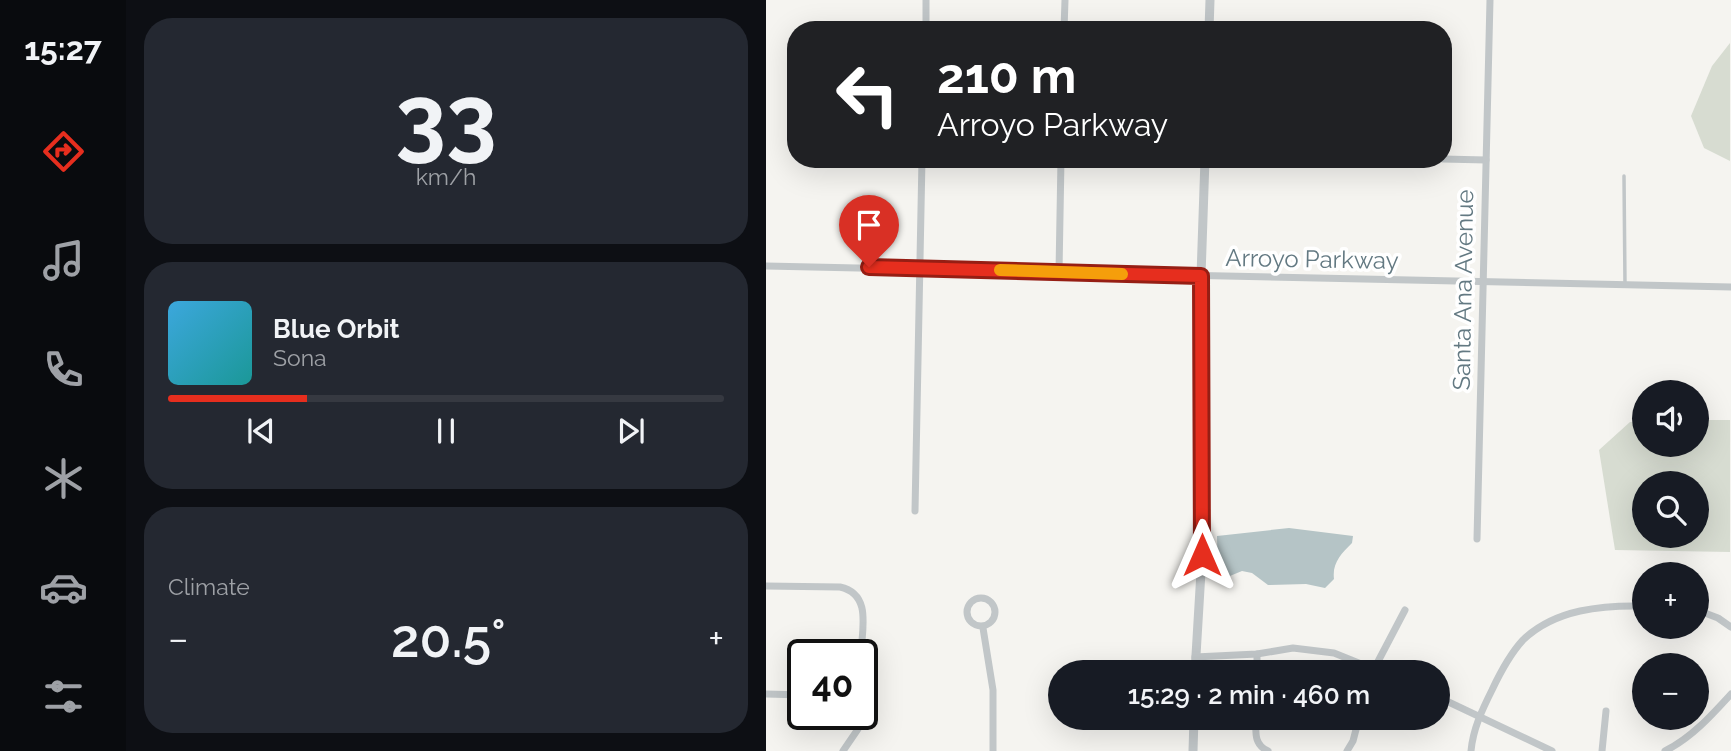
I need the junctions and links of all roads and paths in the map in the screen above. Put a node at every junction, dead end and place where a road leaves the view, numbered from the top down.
1 (926, 0) edge
2 (1065, 0) edge
3 (1210, 0) edge
4 (1490, 0) edge
5 (926, 21) edge
6 (1065, 21) edge
7 (1209, 21) edge
8 (1452, 159) edge
9 (1486, 159) junction
10 (922, 168) edge
11 (1061, 168) edge
12 (1205, 168) edge
13 (1624, 176) dead end
14 (766, 266) edge
15 (920, 268) junction
16 (1059, 272) junction
17 (1201, 276) junction
18 (1483, 281) junction
19 (1625, 285) junction
20 (1730, 287) edge
21 (915, 511) dead end
22 (1477, 539) dead end
23 (766, 586) edge
24 (1632, 606) edge
25 (1405, 610) dead end
26 (1709, 615) edge
27 (1730, 627) edge
28 (983, 628) junction
29 (862, 639) edge
30 (1257, 654) junction
31 (1195, 657) joint
32 (1257, 660) edge
33 (1350, 660) edge
34 (1381, 660) edge
35 (766, 694) edge
36 (1730, 694) edge
37 (787, 695) edge
38 (1450, 703) edge
39 (1606, 711) dead end
40 (1479, 716) junction
41 (857, 730) edge
42 (1194, 730) edge
43 (1256, 730) edge
44 (1356, 730) edge
45 (843, 751) edge
46 (993, 751) edge
47 (1193, 751) edge
48 (1268, 751) edge
49 (1347, 751) edge
50 (1471, 751) edge
51 (1552, 751) edge
52 (1602, 751) edge
53 (1665, 751) edge

1 - 5 street
2 - 6 street
3 - 7 street
4 - 9 street, Santa Ana Avenue
8 - 9 street
9 - 18 street, Santa Ana Avenue
10 - 15 street
11 - 16 street
12 - 17 street
13 - 19 lane
14 - 15 street, Arroyo Parkway
15 - 16 street, Arroyo Parkway
15 - 21 street
16 - 17 street, Arroyo Parkway
17 - 18 street, Arroyo Parkway
17 - 31 street
18 - 19 street, Arroyo Parkway
18 - 22 street, Santa Ana Avenue
19 - 20 street, Arroyo Parkway
23 - 29 street
24 - 40 street
25 - 34 street
26 - 27 street
28 - 28 street
28 - 46 street
30 - 31 street
30 - 32 street
30 - 33 street
35 - 37 street
36 - 53 street
38 - 40 street
39 - 52 street
40 - 50 street
40 - 51 street
41 - 45 street
42 - 47 street
43 - 48 street
44 - 49 street

